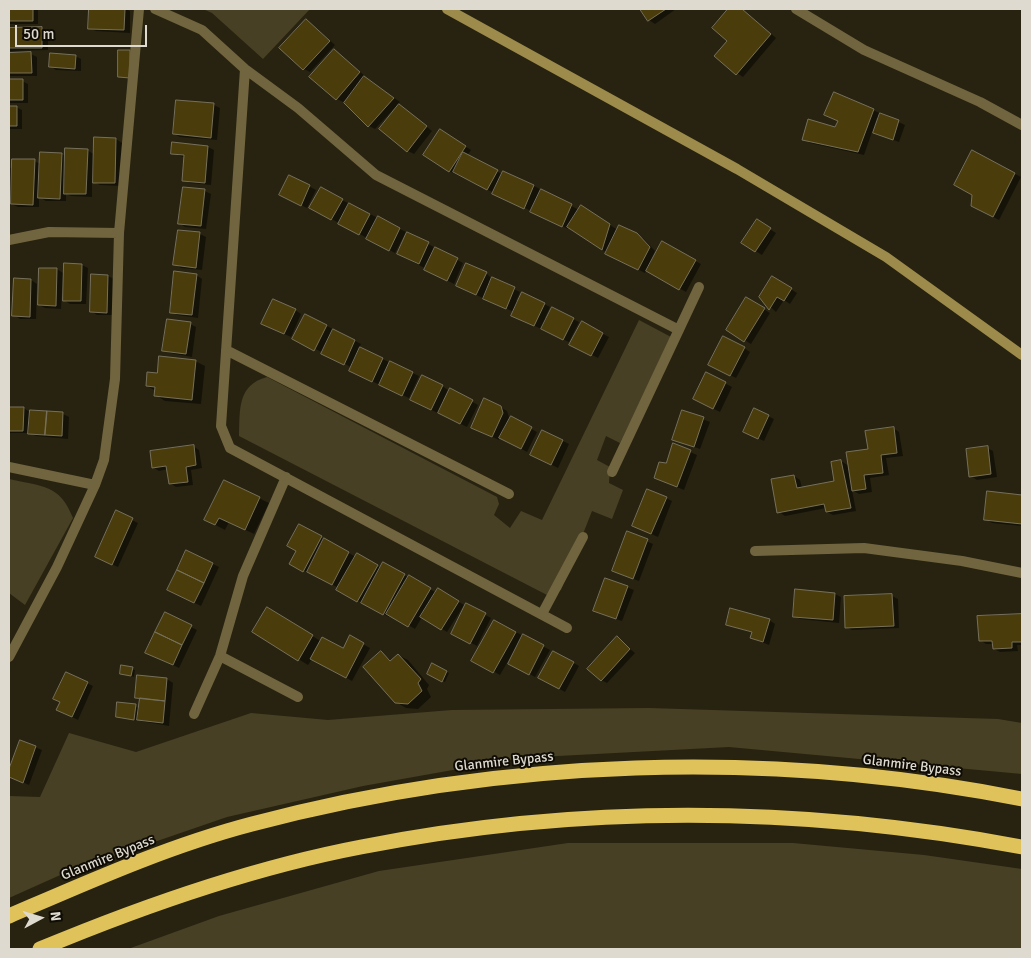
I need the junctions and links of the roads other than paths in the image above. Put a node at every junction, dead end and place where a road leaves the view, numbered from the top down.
1 (139, 9) edge
2 (155, 9) edge
3 (447, 9) edge
4 (796, 9) edge
5 (245, 69) junction
6 (1022, 125) edge
7 (119, 233) junction
8 (9, 240) edge
9 (699, 287) dead end
10 (679, 330) junction
11 (226, 350) junction
12 (1022, 355) edge
13 (9, 467) edge
14 (612, 472) dead end
15 (286, 477) junction
16 (95, 485) junction
17 (509, 494) dead end
18 (584, 537) dead end
19 (755, 551) dead end
20 (1022, 573) edge
21 (542, 614) junction
22 (567, 628) dead end
23 (220, 656) junction
24 (9, 657) edge
25 (298, 697) dead end
26 (194, 714) dead end
27 (1022, 799) edge
28 (1022, 847) edge
29 (9, 916) edge
30 (40, 949) edge

1 - 7 street
2 - 5 street
3 - 12 main road
4 - 6 street
5 - 10 street
5 - 11 street
7 - 8 street
7 - 16 street
9 - 10 street
10 - 14 street
11 - 15 street
11 - 17 street
13 - 16 street
15 - 21 street
15 - 23 street
16 - 24 street
18 - 21 street
19 - 20 street
21 - 22 street
23 - 25 street
23 - 26 street
27 - 29 highway, Glanmire Bypass
28 - 30 highway

